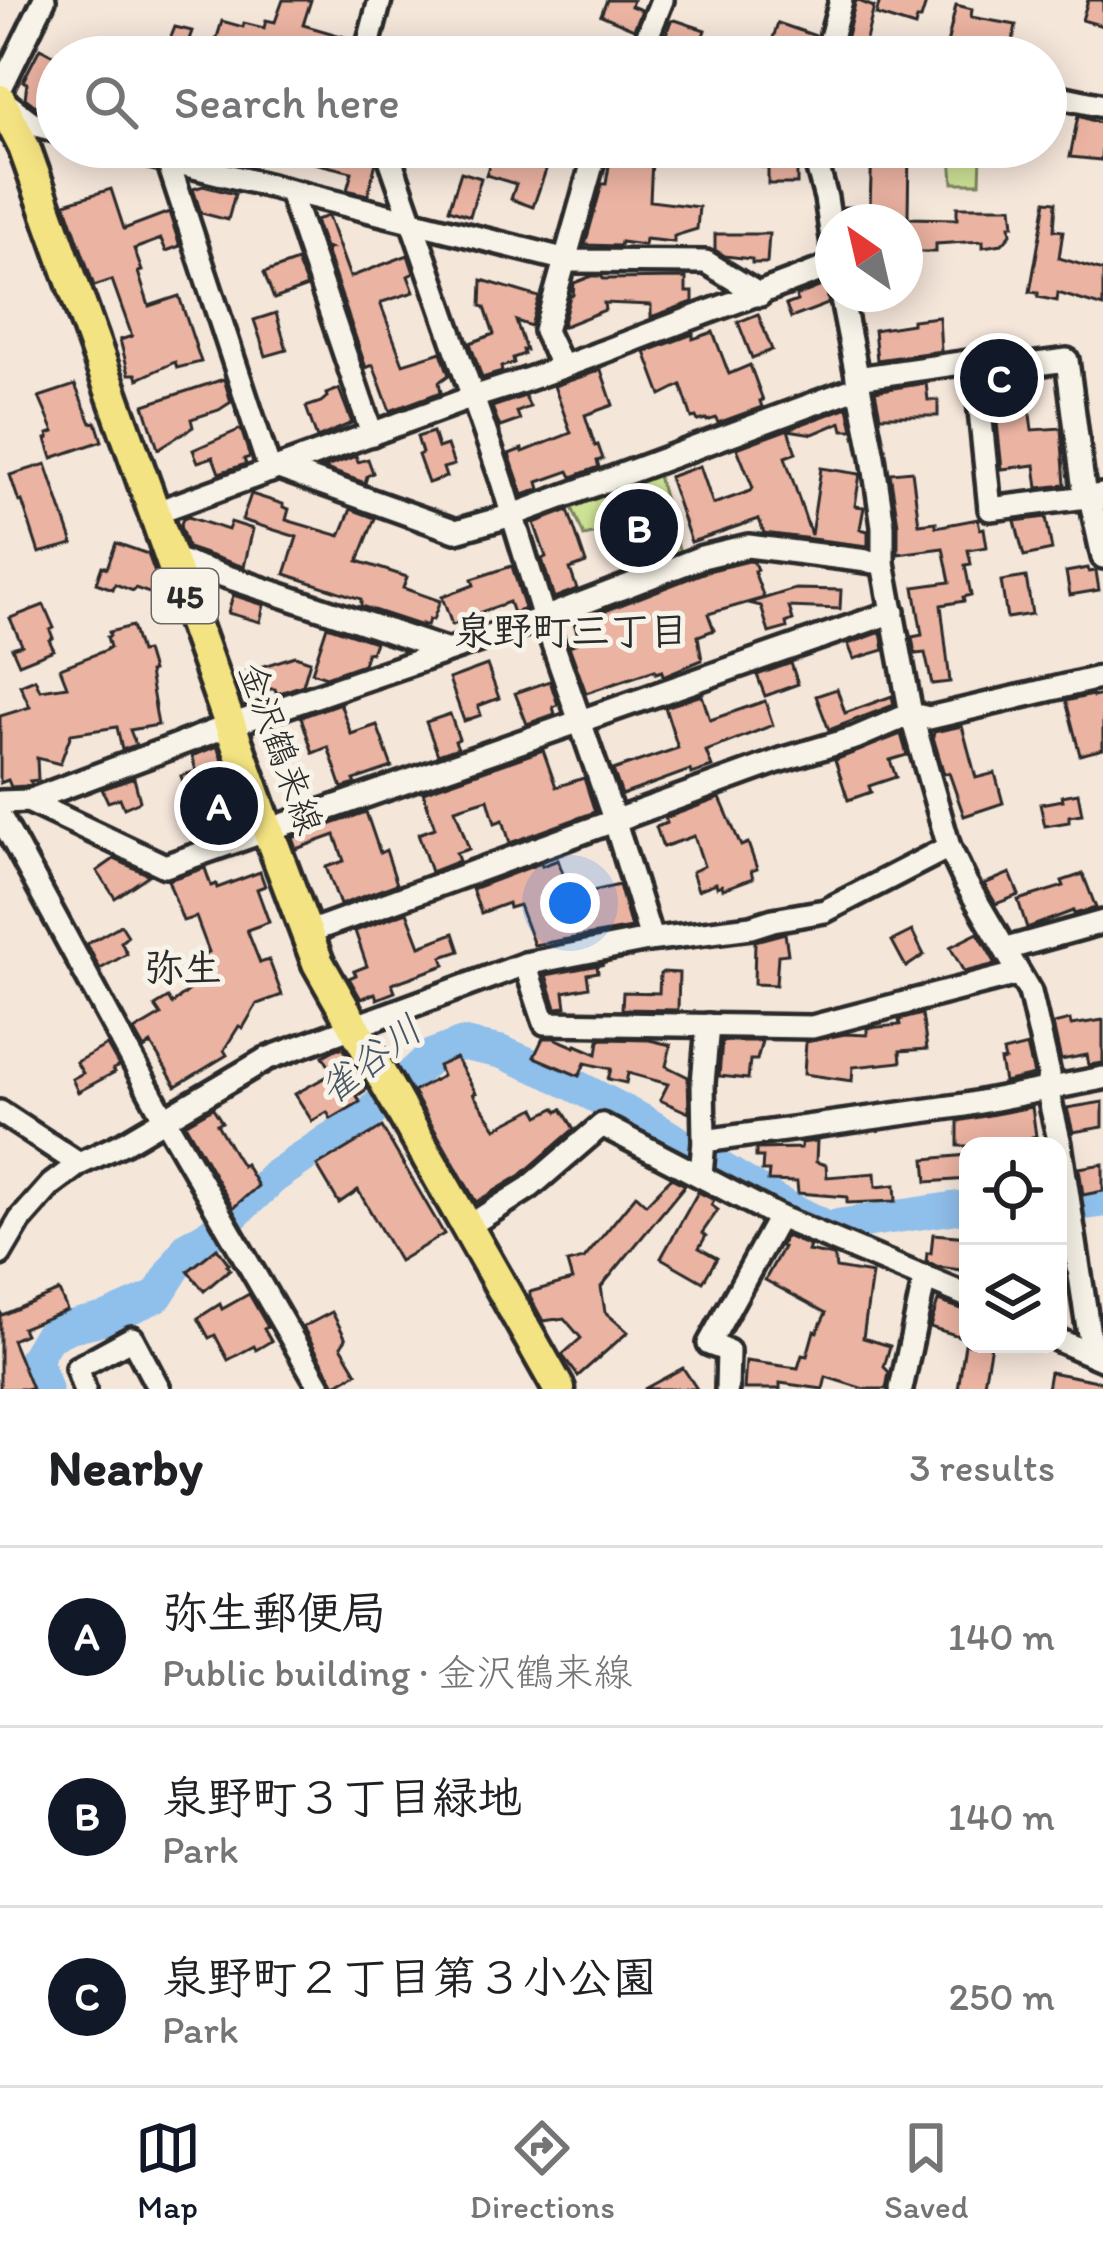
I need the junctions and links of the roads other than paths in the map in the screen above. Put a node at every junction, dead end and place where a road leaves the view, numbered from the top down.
1 (44, 0) edge
2 (380, 0) edge
3 (662, 0) edge
4 (841, 0) edge
5 (370, 36) edge
6 (647, 36) edge
7 (832, 36) edge
8 (0, 96) edge
9 (1067, 98) edge
10 (1103, 106) edge
11 (36, 125) edge
12 (170, 168) edge
13 (196, 168) edge
14 (393, 168) edge
15 (589, 168) edge
16 (818, 168) edge
17 (290, 192) junction
18 (827, 204) edge
19 (410, 221) junction
20 (565, 260) junction
21 (815, 272) edge
22 (760, 295) junction
23 (844, 312) edge
24 (562, 367) junction
25 (976, 372) junction
26 (858, 382) junction
27 (473, 398) junction
28 (372, 434) junction
29 (274, 469) junction
30 (1093, 497) edge
31 (154, 513) junction
32 (513, 514) junction
33 (1103, 557) edge
34 (171, 558) junction
35 (883, 562) junction
36 (893, 612) junction
37 (544, 618) junction
38 (446, 650) junction
39 (1103, 677) edge
40 (911, 714) junction
41 (579, 721) junction
42 (231, 725) junction
43 (28, 801) junction
44 (0, 802) edge
45 (0, 816) edge
46 (614, 819) junction
47 (267, 829) junction
48 (949, 847) junction
49 (1103, 922) edge
50 (306, 933) junction
51 (648, 940) junction
52 (1006, 949) junction
53 (525, 964) junction
54 (1017, 974) junction
55 (707, 1025) junction
56 (354, 1028) junction
57 (1103, 1078) edge
58 (1047, 1088) junction
59 (0, 1112) edge
60 (164, 1118) junction
61 (702, 1157) junction
62 (79, 1164) junction
63 (779, 1217) junction
64 (466, 1227) junction
65 (0, 1254) edge
66 (926, 1276) junction
67 (1092, 1284) edge
68 (959, 1292) edge
69 (1067, 1344) edge
70 (1098, 1357) edge
71 (84, 1389) edge
72 (159, 1389) edge
73 (321, 1389) edge
74 (559, 1389) edge
75 (727, 1389) edge
76 (901, 1389) edge

1 - 8 street
2 - 5 street
3 - 6 street
4 - 7 street
8 - 11 street
8 - 31 main road, 金沢鶴来線 / 45
9 - 10 street
12 - 29 street
13 - 17 street
14 - 19 street
15 - 20 street
16 - 18 street
17 - 19 street
17 - 28 street
19 - 20 street
19 - 27 street
20 - 22 street
20 - 24 street
21 - 22 street
22 - 24 street
23 - 26 street
24 - 27 street
25 - 26 street
25 - 30 street
25 - 30 street
26 - 32 street
26 - 35 street
27 - 28 street
27 - 32 street
28 - 29 street
29 - 31 street
29 - 32 street
30 - 33 street
31 - 34 main road, 金沢鶴来線 / 45
32 - 37 street
34 - 38 street
34 - 42 main road, 金沢鶴来線 / 45
35 - 36 street
35 - 37 street
36 - 40 street
36 - 41 street
37 - 38 street
37 - 41 street
38 - 42 street
39 - 40 street
40 - 46 street
40 - 48 street
41 - 46 street
41 - 47 street
42 - 43 street
42 - 47 main road, 金沢鶴来線 / 45
43 - 44 street
43 - 47 street
45 - 60 street
46 - 50 street
46 - 51 street
47 - 50 main road, 金沢鶴来線 / 45
48 - 51 street
48 - 52 street
49 - 52 street
50 - 56 main road, 金沢鶴来線 / 45
51 - 53 street
52 - 54 street
53 - 55 street
53 - 56 street
54 - 55 street
54 - 58 street
55 - 61 street
56 - 60 street
56 - 64 main road, 金沢鶴来線 / 45
57 - 58 street
58 - 61 street
58 - 67 street
59 - 62 street
60 - 62 street
60 - 73 street
61 - 63 street
61 - 64 street
62 - 65 street
63 - 66 street
63 - 75 street
64 - 74 main road, 金沢鶴来線 / 45
66 - 68 street
66 - 76 street
67 - 70 street
69 - 70 street
71 - 72 street

